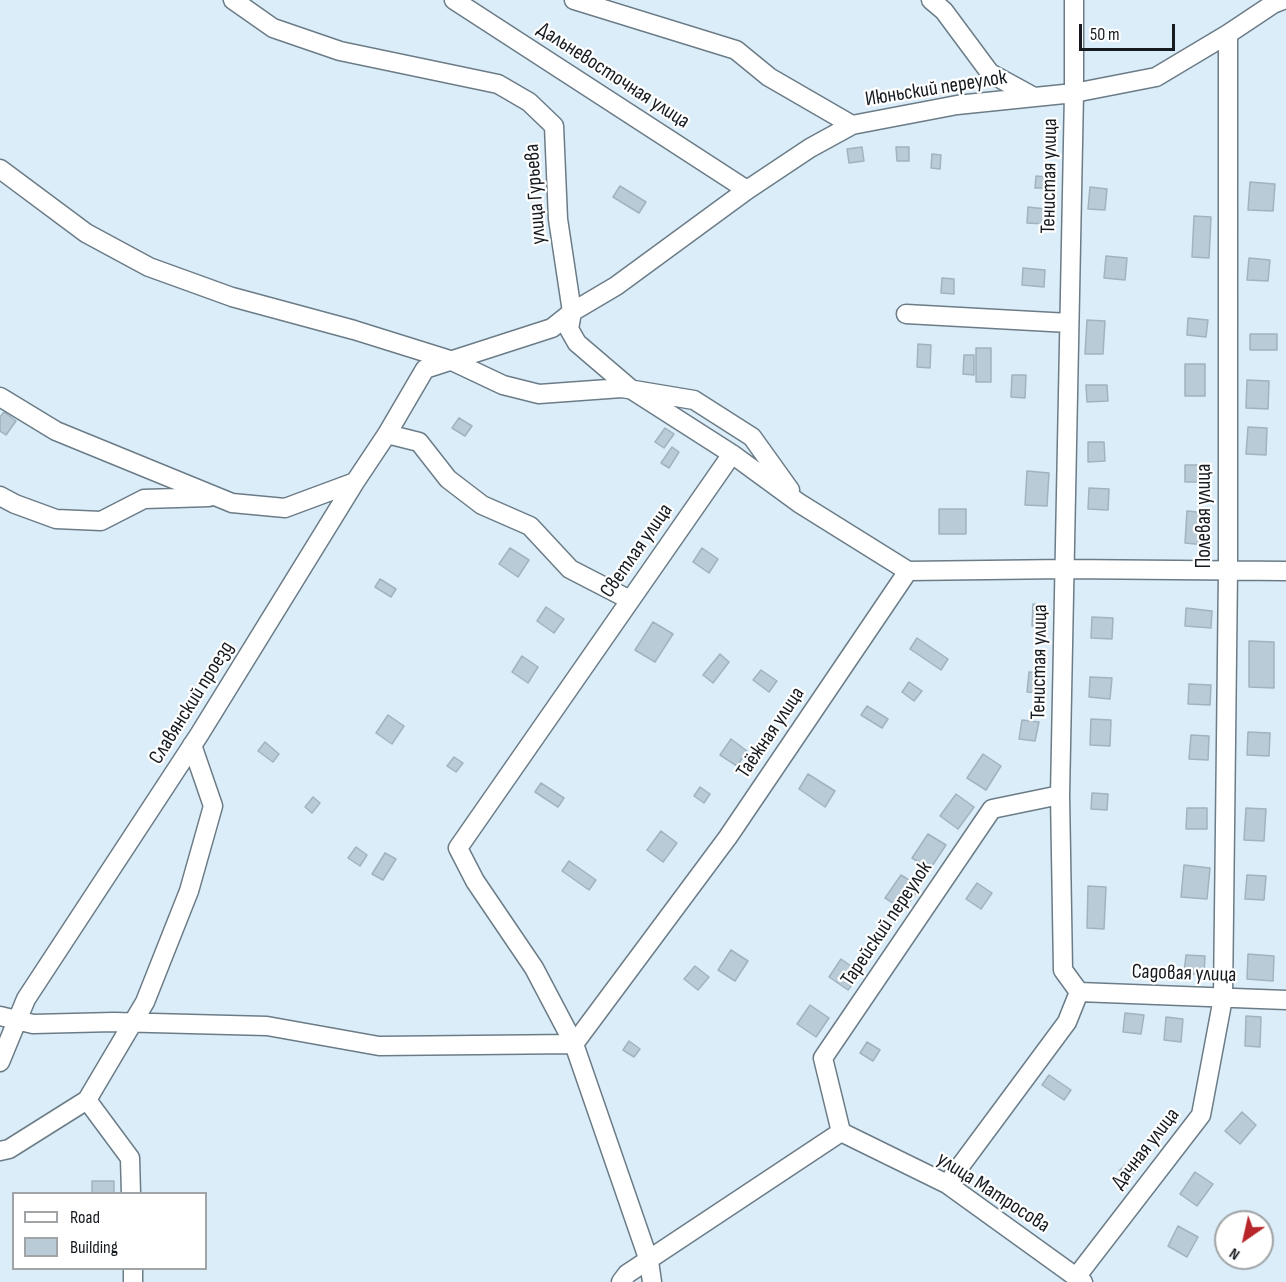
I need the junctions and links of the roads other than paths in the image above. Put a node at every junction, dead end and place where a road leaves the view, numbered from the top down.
1 (233, 0) edge
2 (454, 0) edge
3 (574, 0) edge
4 (931, 0) edge
5 (1074, 0) edge
6 (1283, 0) edge
7 (1227, 34) junction
8 (1074, 93) junction
9 (1032, 96) junction
10 (852, 125) junction
11 (0, 169) edge
12 (747, 190) junction
13 (572, 312) junction
14 (906, 314) dead end
15 (1069, 323) junction
16 (450, 360) junction
17 (425, 369) joint
18 (632, 390) junction
19 (0, 397) edge
20 (387, 434) junction
21 (732, 454) junction
22 (355, 482) junction
23 (0, 496) edge
24 (217, 497) junction
25 (800, 503) junction
26 (1065, 569) junction
27 (1228, 570) junction
28 (908, 571) junction
29 (1286, 572) edge
30 (630, 600) junction
31 (192, 745) junction
32 (1060, 795) junction
33 (1079, 992) junction
34 (1223, 998) junction
35 (1286, 1000) edge
36 (9, 1018) edge
37 (133, 1023) junction
38 (574, 1044) junction
39 (0, 1062) edge
40 (87, 1100) junction
41 (842, 1132) junction
42 (0, 1151) edge
43 (947, 1184) junction
44 (131, 1192) edge
45 (649, 1261) junction
46 (1080, 1279) edge
47 (621, 1282) edge
48 (652, 1282) edge

1 - 13 street, улица Гурьева
2 - 12 street, Дальневосточная улица
3 - 10 street
4 - 9 street
5 - 8 street, Тенистая улица
6 - 7 street, Июньский переулок
7 - 8 street, Июньский переулок
7 - 27 street, Полевая улица
8 - 9 street, Июньский переулок
8 - 15 street, Тенистая улица
9 - 10 street, Июньский переулок
10 - 12 street, Июньский переулок
11 - 16 street
12 - 13 street, Июньский переулок
13 - 16 street, Июньский переулок
13 - 18 street, улица Гурьева
14 - 15 street
15 - 26 street, Тенистая улица
16 - 17 street, Июньский переулок
16 - 18 street
17 - 20 street, Славянский проезд
18 - 21 street, улица Гурьева
18 - 25 street
19 - 24 street
20 - 22 street, Славянский проезд
20 - 30 street
21 - 25 street
21 - 30 street, Светлая улица
22 - 24 street
22 - 31 street, Славянский проезд
23 - 24 street
25 - 28 street
26 - 27 street
26 - 28 street
26 - 32 street, Тенистая улица
27 - 29 street
27 - 34 street, Полевая улица
28 - 38 street, Таёжная улица
30 - 38 street, Светлая улица
31 - 36 street, Славянский проезд
31 - 37 street
32 - 33 street, Тенистая улица
32 - 41 street, Тарейский переулок
33 - 34 street, Садовая улица
33 - 43 street
34 - 35 street, Садовая улица
34 - 46 street, Дачная улица
36 - 37 street
36 - 39 street, Славянский проезд
37 - 38 street
37 - 40 street
38 - 45 street
40 - 42 street
40 - 44 street
41 - 43 street, улица Матросова
41 - 45 street
43 - 46 street, улица Матросова
45 - 47 street
45 - 48 street

